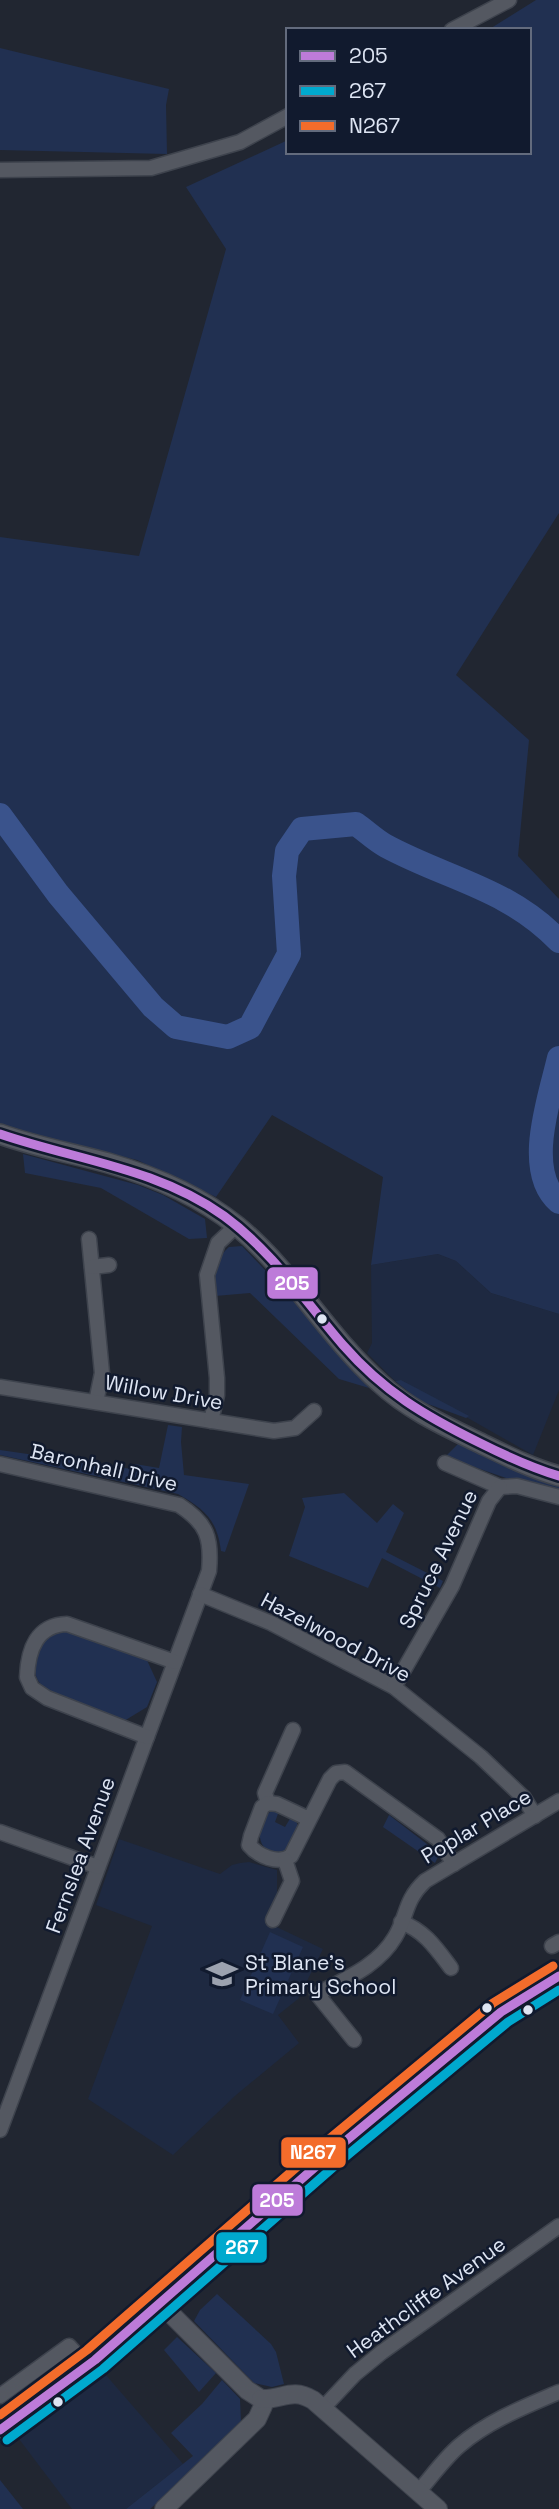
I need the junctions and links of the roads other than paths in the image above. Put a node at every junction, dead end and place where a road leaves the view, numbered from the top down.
1 (509, 0) edge
2 (456, 28) edge
3 (286, 117) edge
4 (0, 170) edge
5 (0, 1135) edge
6 (236, 1226) junction
7 (89, 1239) dead end
8 (109, 1265) dead end
9 (92, 1267) junction
10 (0, 1387) edge
11 (96, 1402) junction
12 (314, 1411) dead end
13 (212, 1421) junction
14 (445, 1463) dead end
15 (0, 1464) edge
16 (559, 1476) edge
17 (500, 1487) junction
18 (559, 1497) edge
19 (200, 1594) junction
20 (174, 1662) junction
21 (394, 1687) junction
22 (293, 1730) dead end
23 (147, 1737) junction
24 (559, 1801) edge
25 (268, 1803) junction
26 (535, 1816) junction
27 (309, 1819) junction
28 (0, 1832) edge
29 (285, 1860) junction
30 (454, 1864) junction
31 (98, 1867) junction
32 (273, 1920) dead end
33 (401, 1922) junction
34 (451, 1968) dead end
35 (559, 1976) edge
36 (354, 2040) dead end
37 (0, 2130) edge
38 (559, 2226) edge
39 (160, 2303) junction
40 (87, 2366) junction
41 (559, 2392) edge
42 (0, 2396) edge
43 (261, 2399) junction
44 (323, 2408) junction
45 (0, 2430) edge
46 (419, 2491) junction
47 (164, 2509) edge
48 (438, 2509) edge

1 - 2 street
3 - 4 street
5 - 6 main road
6 - 13 street
6 - 16 main road
7 - 9 street
8 - 9 street
9 - 11 street
10 - 11 street, Willow Drive
11 - 13 street, Willow Drive
12 - 13 street, Willow Drive
14 - 17 street
15 - 19 street, Baronhall Drive
17 - 18 street
17 - 21 street, Spruce Avenue
19 - 20 street, Fernslea Avenue
19 - 21 street, Hazelwood Drive
20 - 23 street, Fernslea Avenue
20 - 23 street
21 - 26 street, Hazelwood Drive
22 - 25 street
23 - 31 street, Fernslea Avenue
24 - 26 street, Poplar Place
25 - 27 street
25 - 29 street
26 - 30 street, Poplar Place
27 - 29 street
27 - 30 street
28 - 31 street
29 - 32 street
30 - 33 street, Poplar Place
31 - 37 street, Fernslea Avenue
33 - 34 street
33 - 36 street, Poplar Place
35 - 39 main road
38 - 44 street, Heathcliffe Avenue
39 - 40 main road
39 - 43 street
40 - 42 street
40 - 45 main road
41 - 46 street
43 - 44 street
43 - 47 street
44 - 46 street
46 - 48 street

